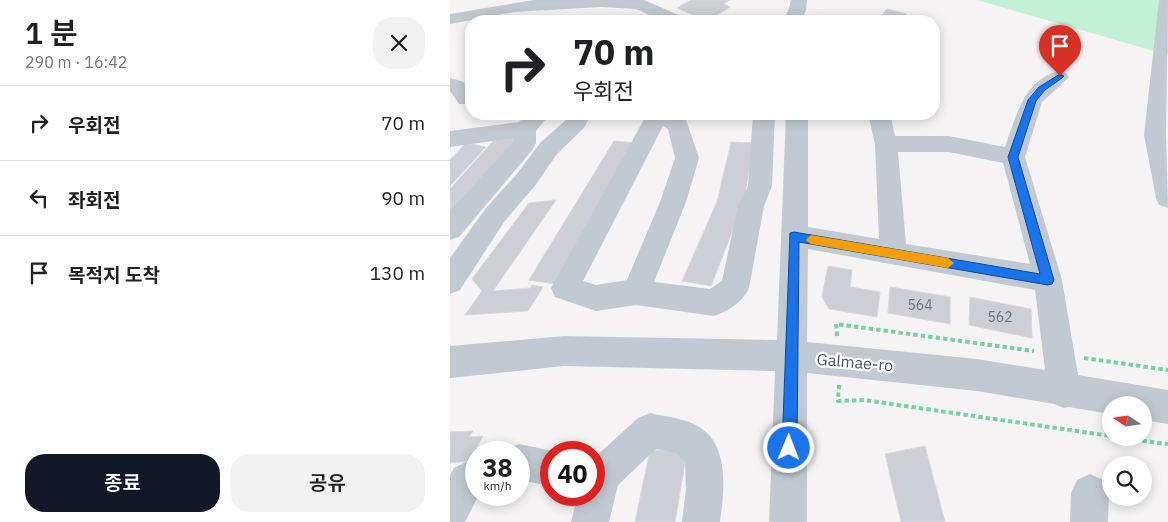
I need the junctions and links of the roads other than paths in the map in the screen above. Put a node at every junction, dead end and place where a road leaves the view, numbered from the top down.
1 (799, 0) edge
2 (1167, 0) edge
3 (529, 3) edge
4 (465, 15) edge
5 (466, 15) edge
6 (651, 15) edge
7 (794, 15) edge
8 (450, 19) edge
9 (1060, 76) dead end
10 (577, 120) edge
11 (666, 120) edge
12 (674, 120) edge
13 (764, 120) edge
14 (797, 120) edge
15 (880, 120) edge
16 (532, 121) edge
17 (450, 139) edge
18 (886, 144) junction
19 (1013, 157) junction
20 (1168, 198) edge
21 (450, 229) edge
22 (794, 236) junction
23 (893, 254) junction
24 (1048, 280) junction
25 (450, 281) edge
26 (636, 292) junction
27 (791, 356) junction
28 (450, 362) edge
29 (1064, 392) junction
30 (1168, 407) edge
31 (605, 469) edge
32 (465, 485) edge
33 (593, 506) edge
34 (450, 511) edge
35 (590, 522) edge
36 (701, 522) edge
37 (788, 522) edge

1 - 7 street
2 - 20 street
3 - 5 street
3 - 6 street
4 - 8 street
9 - 19 street
10 - 25 street
11 - 26 street
12 - 26 street
13 - 26 street
14 - 22 street
15 - 18 street
16 - 17 street
16 - 21 street
18 - 19 street
18 - 23 street
19 - 24 street
22 - 23 street
22 - 27 street
23 - 24 street
24 - 29 street
27 - 28 street, Galmae-ro
27 - 29 street, Galmae-ro
27 - 37 street
29 - 30 street, Galmae-ro
31 - 36 street
32 - 34 street
33 - 35 street

